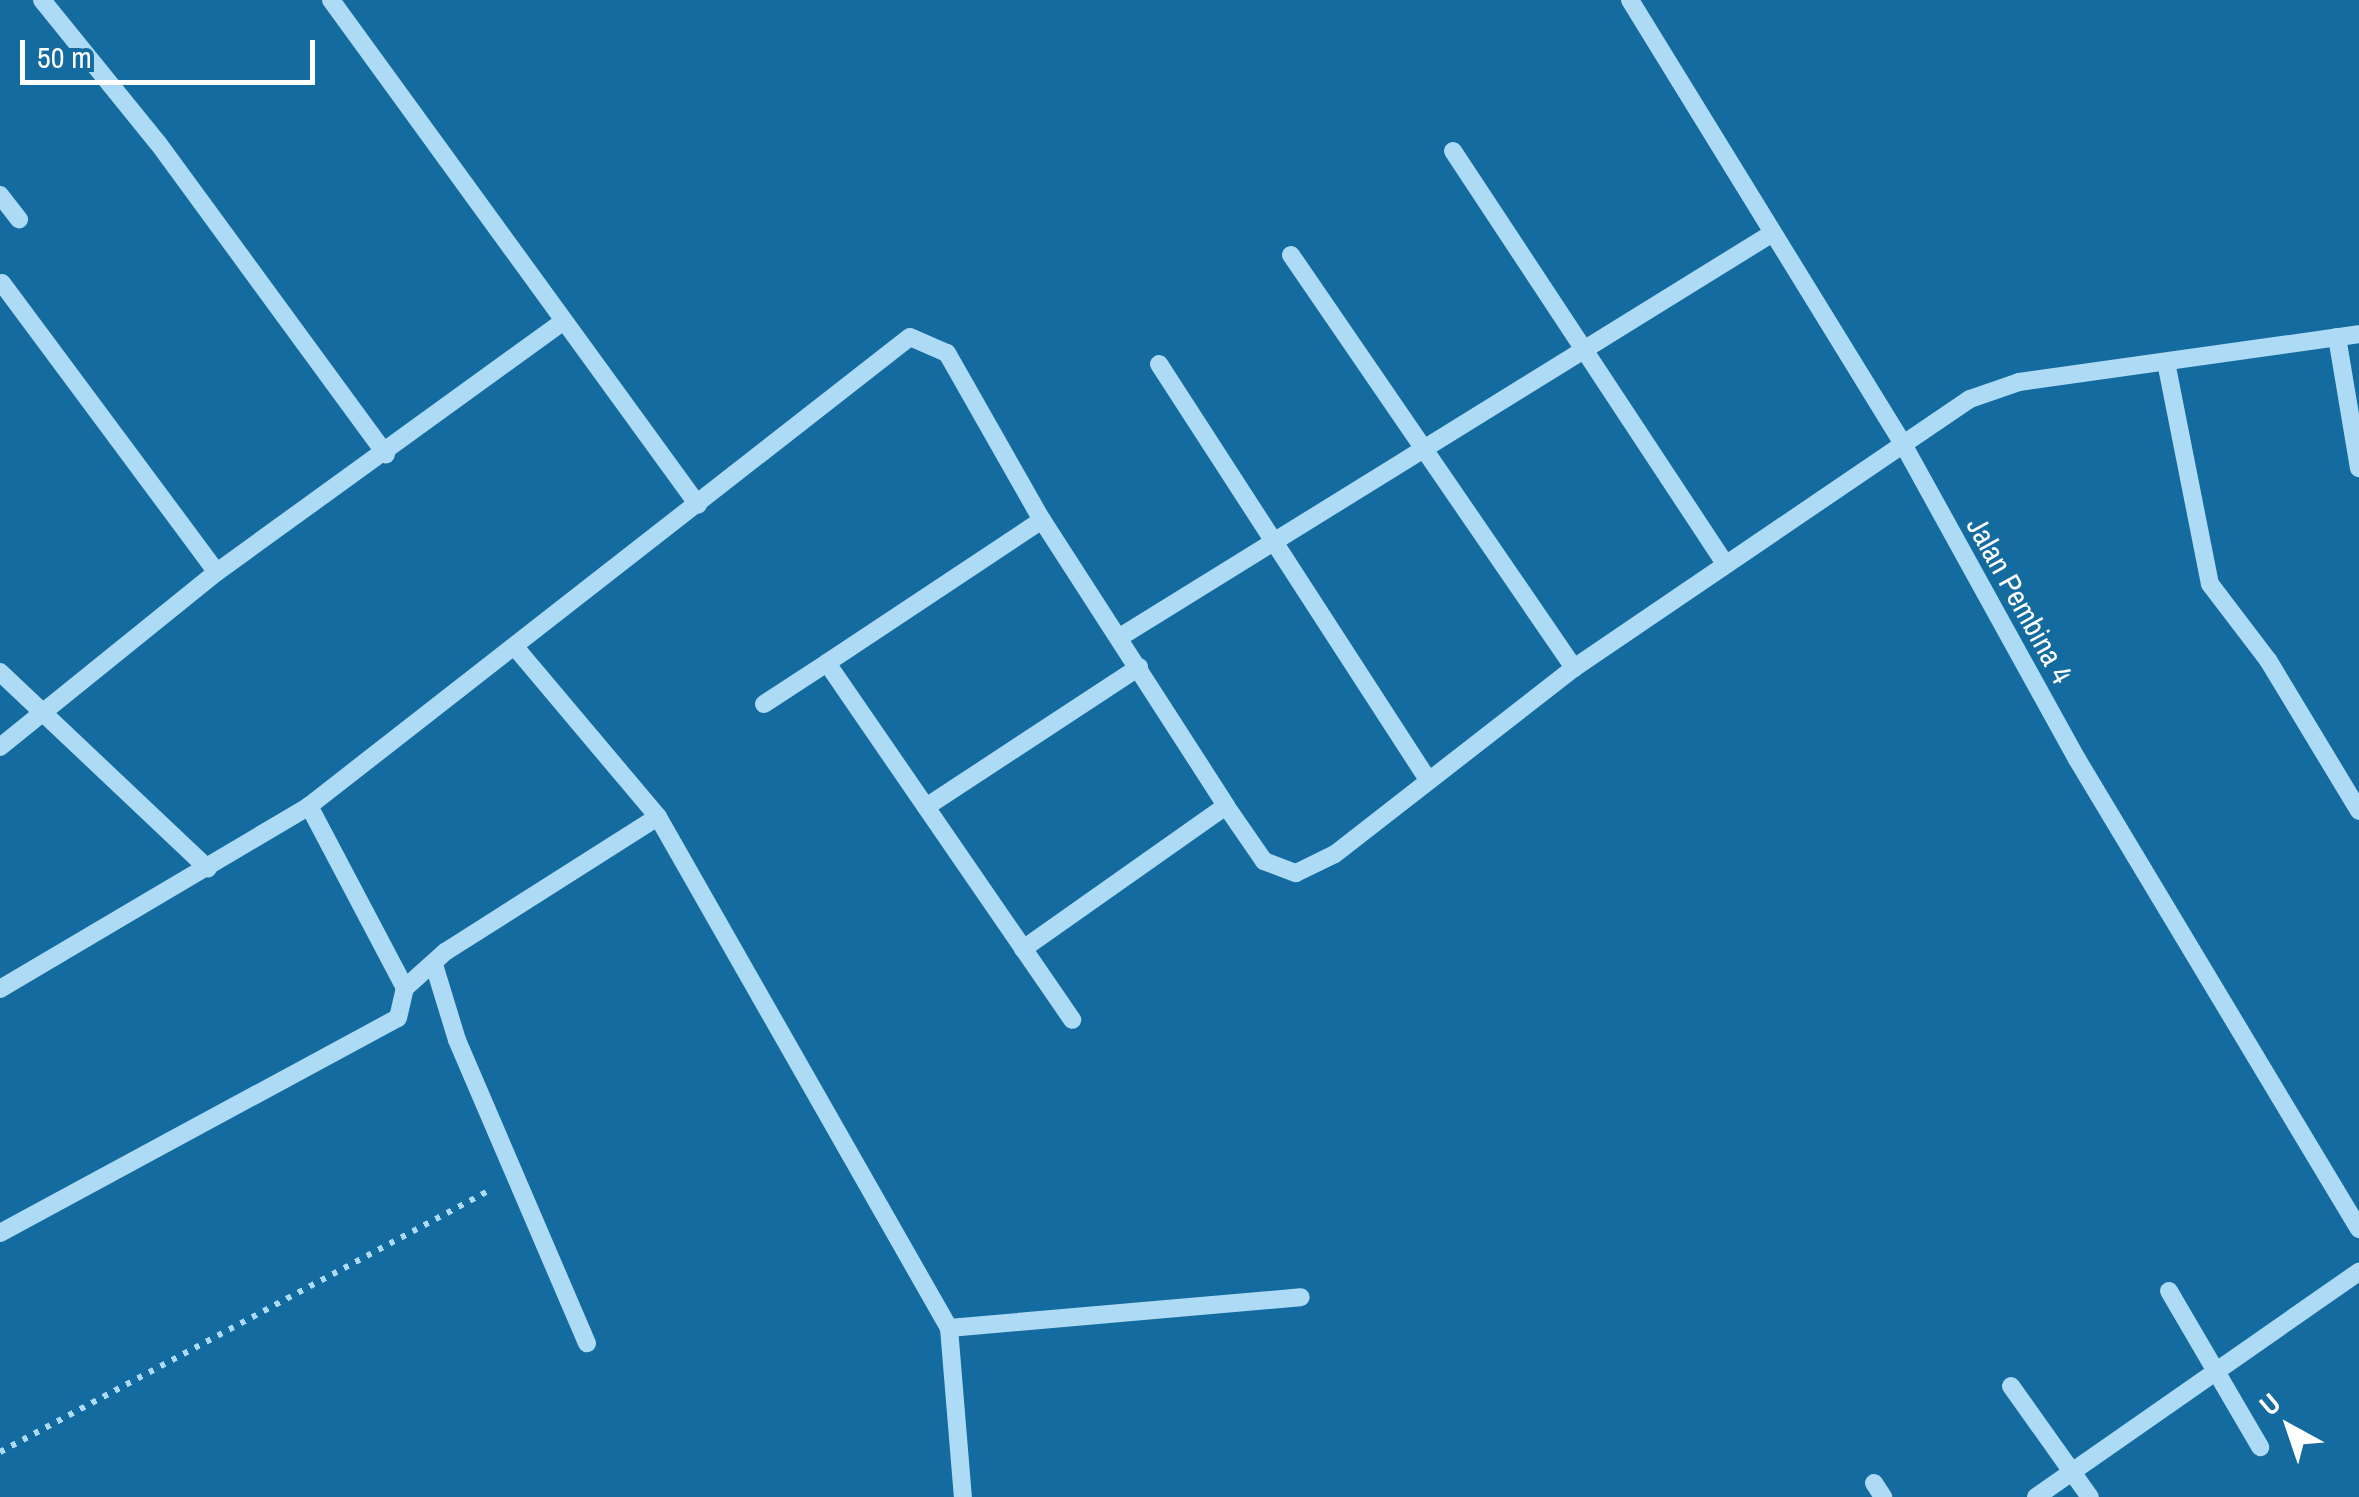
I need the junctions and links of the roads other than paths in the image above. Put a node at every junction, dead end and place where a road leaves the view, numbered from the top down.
1 (42, 0) edge
2 (331, 0) edge
3 (1630, 0) edge
4 (1453, 151) dead end
5 (0, 195) edge
6 (20, 219) dead end
7 (1770, 234) junction
8 (1291, 254) dead end
9 (2, 283) dead end
10 (562, 322) junction
11 (2359, 334) edge
12 (2338, 337) junction
13 (1587, 351) junction
14 (2166, 362) junction
15 (1159, 364) dead end
16 (1903, 444) junction
17 (1425, 447) junction
18 (386, 454) junction
19 (2359, 468) edge
20 (698, 505) junction
21 (1042, 520) junction
22 (1274, 540) junction
23 (1725, 564) junction
24 (217, 572) junction
25 (1120, 637) junction
26 (515, 647) junction
27 (827, 663) junction
28 (1139, 667) junction
29 (1574, 668) junction
30 (0, 672) edge
31 (764, 704) dead end
32 (43, 714) junction
33 (0, 747) edge
34 (1427, 778) junction
35 (309, 806) junction
36 (1226, 806) junction
37 (926, 807) junction
38 (2359, 811) edge
39 (658, 817) junction
40 (208, 868) junction
41 (1023, 949) junction
42 (435, 968) junction
43 (406, 988) junction
44 (0, 989) edge
45 (1072, 1020) dead end
46 (2357, 1220) edge
47 (0, 1233) edge
48 (2359, 1272) edge
49 (2170, 1291) dead end
50 (1301, 1297) dead end
51 (950, 1328) junction
52 (586, 1343) dead end
53 (2216, 1371) junction
54 (2011, 1386) dead end
55 (2260, 1447) dead end
56 (2073, 1471) junction
57 (963, 1497) edge
58 (2036, 1497) edge
59 (2090, 1497) edge

1 - 18 street
2 - 10 street
3 - 7 street, Jalan Pembina 4
4 - 13 street
5 - 6 street
7 - 13 street
7 - 16 street, Jalan Pembina 4
8 - 17 street
9 - 24 street
10 - 18 street
10 - 20 street
11 - 12 street
12 - 14 street
12 - 19 street
13 - 17 street
13 - 23 street
14 - 16 street
14 - 38 street
15 - 22 street
16 - 23 street
16 - 46 street, Jalan Pembina 4
17 - 22 street
17 - 29 street
18 - 24 street
20 - 21 street
20 - 26 street
21 - 25 street
21 - 27 street
22 - 25 street
22 - 34 street
23 - 29 street
24 - 32 street
25 - 28 street
26 - 35 street
26 - 39 street
27 - 31 street
27 - 37 street
28 - 36 street
28 - 37 street
29 - 34 street
30 - 32 street
32 - 33 street
32 - 40 street
34 - 36 street
35 - 40 street
35 - 43 street
36 - 41 street
37 - 41 street
39 - 42 street
39 - 51 street
40 - 44 street
41 - 45 street
42 - 43 street
42 - 52 street
43 - 47 street
48 - 53 street
49 - 53 street
50 - 51 street
51 - 57 street
53 - 55 street
53 - 56 street
54 - 56 street
56 - 58 street
56 - 59 street

